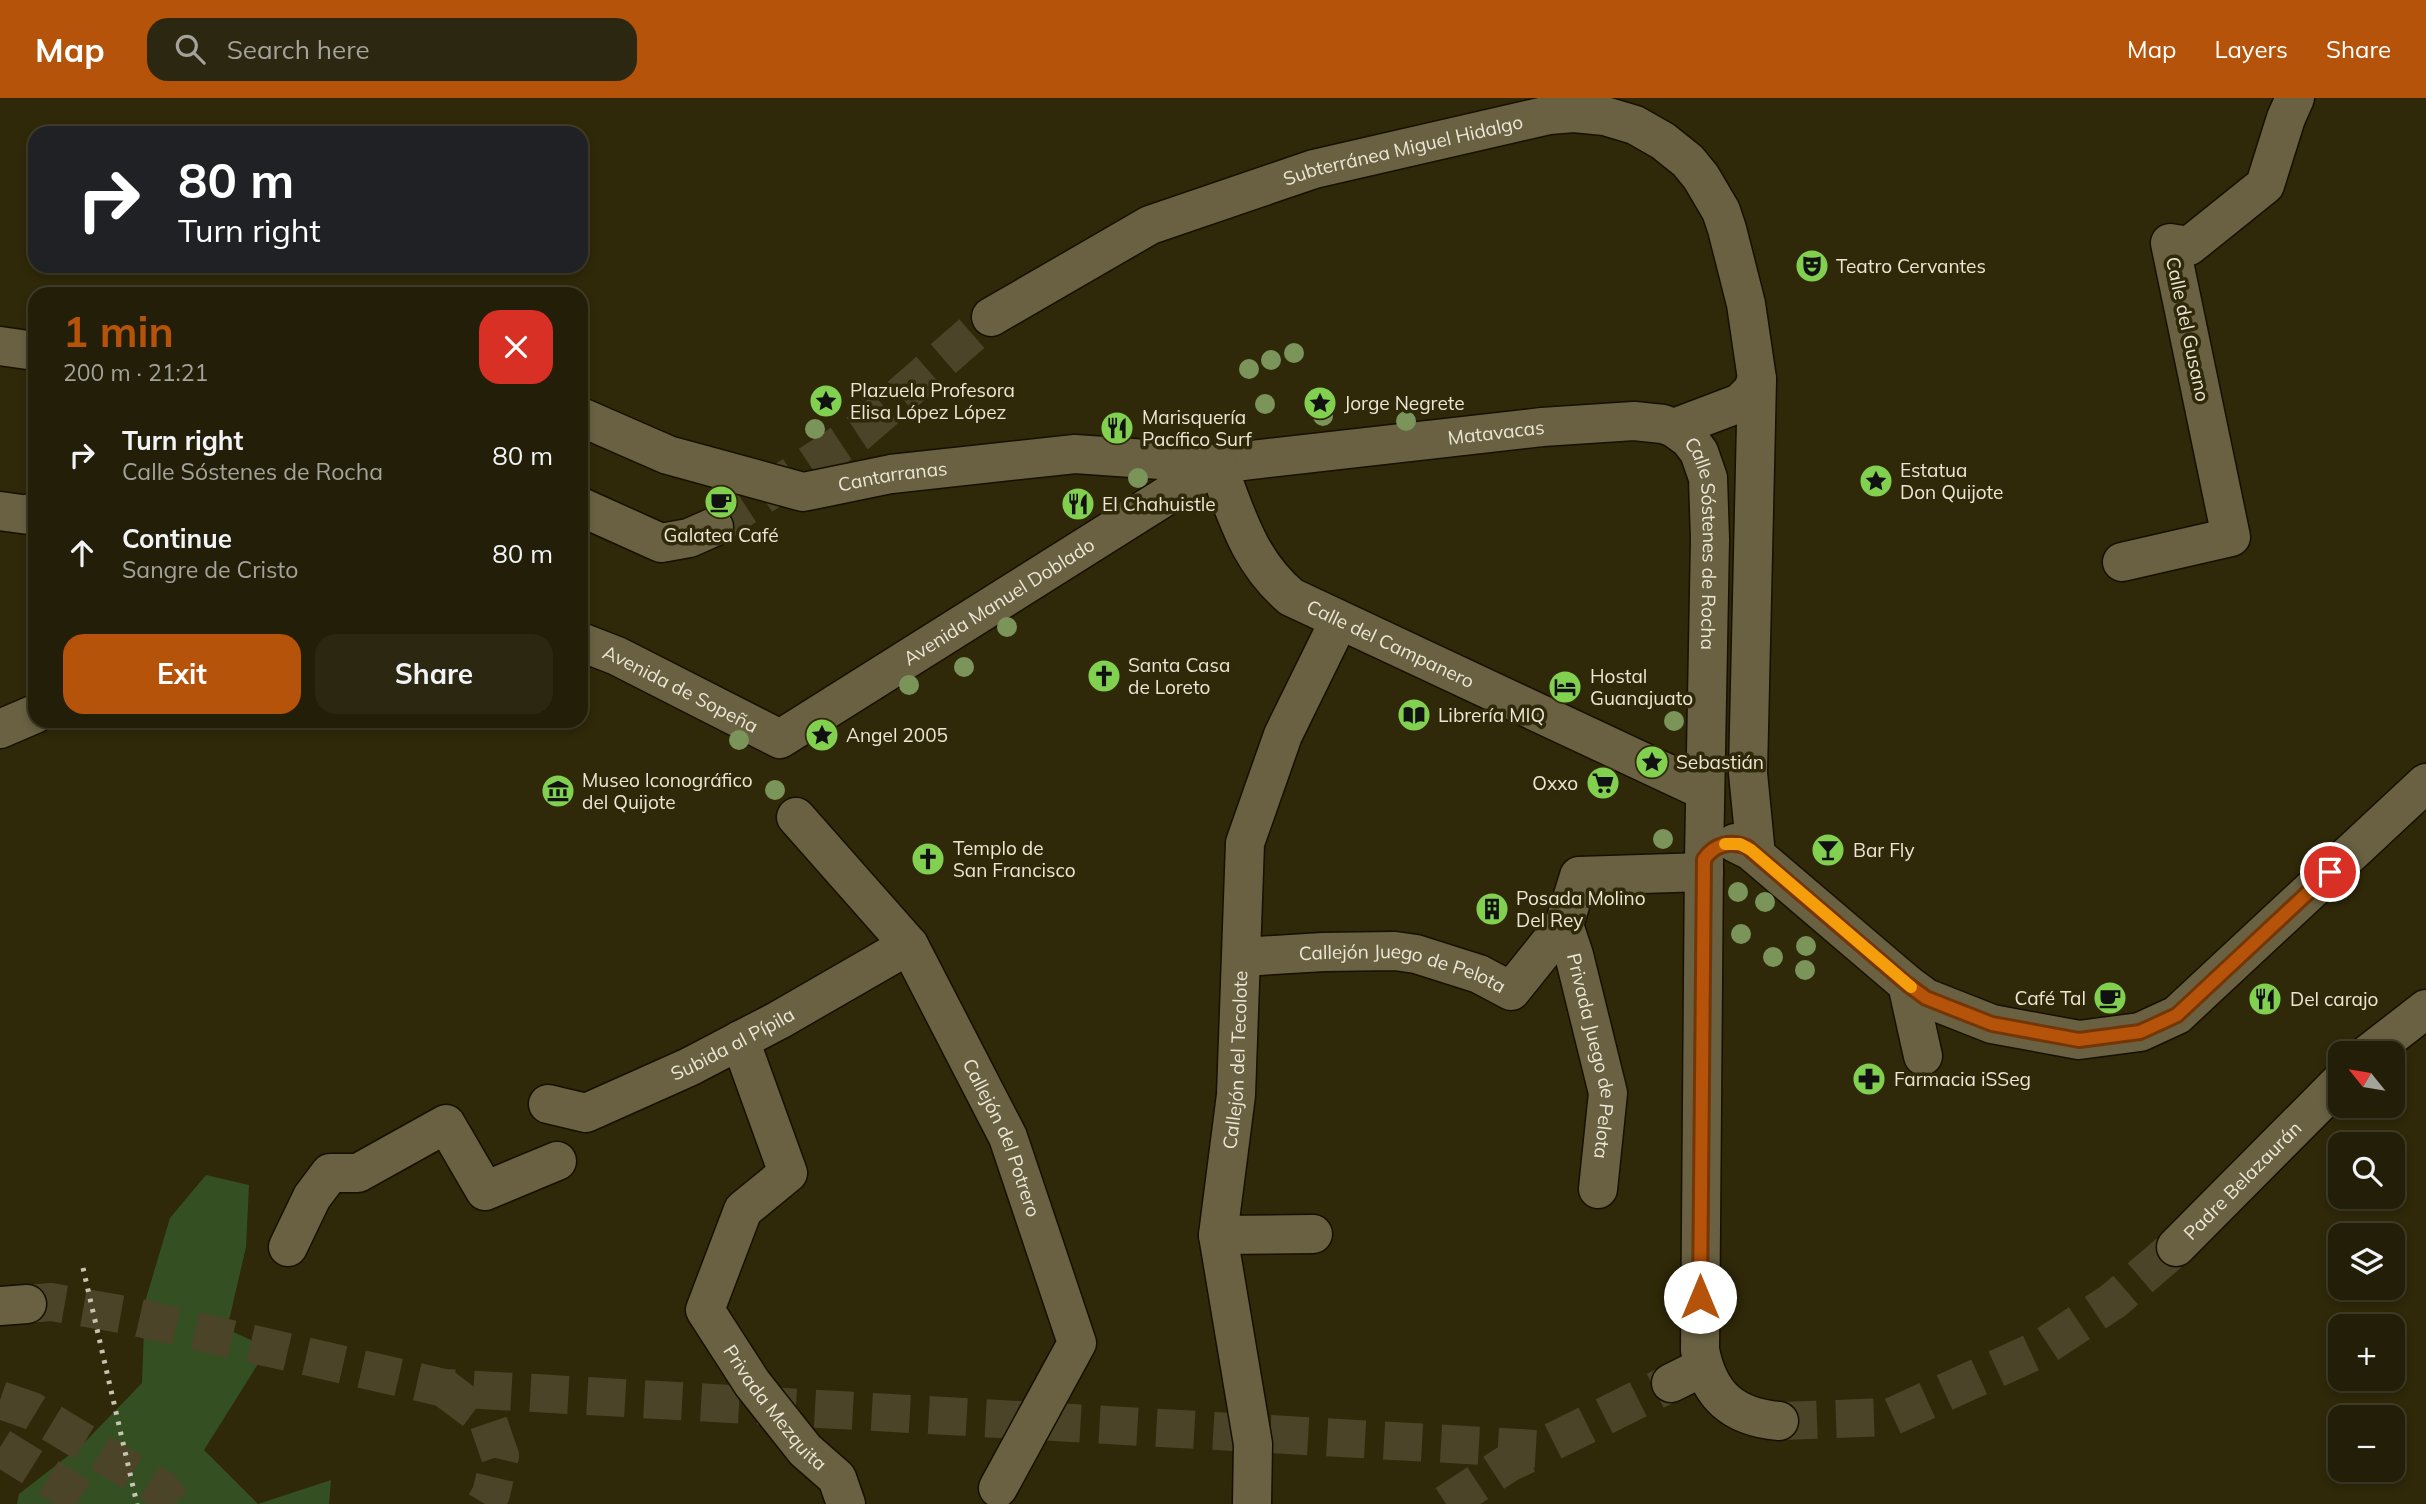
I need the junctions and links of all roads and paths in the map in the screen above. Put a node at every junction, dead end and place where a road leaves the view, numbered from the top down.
1 (2295, 98) edge
2 (991, 317) tunnel mouth
3 (0, 346) edge
4 (28, 350) edge
5 (1756, 379) junction
6 (588, 419) edge
7 (1674, 428) junction
8 (1217, 464) junction
9 (0, 510) edge
10 (588, 510) edge
11 (28, 515) edge
12 (714, 527) tunnel mouth
13 (2122, 562) dead end
14 (1334, 631) dead end
15 (588, 645) edge
16 (28, 717) edge
17 (0, 729) edge
18 (780, 738) joint
19 (2426, 783) edge
20 (1705, 791) junction
21 (796, 817) dead end
22 (1756, 855) junction
23 (1704, 866) junction
24 (1564, 925) junction
25 (909, 944) junction
26 (1242, 957) junction
27 (1907, 984) junction
28 (2426, 1009) edge
29 (740, 1040) junction
30 (2385, 1041) edge
31 (1923, 1056) dead end
32 (2328, 1094) edge
33 (548, 1104) dead end
34 (557, 1161) dead end
35 (1598, 1189) dead end
36 (1313, 1234) dead end
37 (1218, 1235) junction
38 (288, 1247) dead end
39 (2176, 1247) tunnel mouth
40 (1779, 1421) tunnel mouth
41 (998, 1488) dead end
42 (846, 1504) edge
43 (1252, 1504) edge

1 - 13 street, Calle del Gusano
2 - 5 street, Subterránea Miguel Hidalgo
3 - 4 street
5 - 7 street
5 - 22 street
6 - 8 street, Cantarranas
7 - 8 street, Matavacas
7 - 20 street, Calle Sóstenes de Rocha
8 - 18 street, Avenida Manuel Doblado
8 - 20 street, Calle del Campanero
9 - 11 street
10 - 12 street
14 - 26 street, Callejón del Tecolote
15 - 18 street, Avenida de Sopeña
16 - 17 street
19 - 27 street
20 - 23 street, Calle Sóstenes de Rocha
21 - 25 street, Callejón del Potrero
22 - 23 street
22 - 27 street
23 - 24 street, Callejón Juego de Pelota
23 - 40 street, Calle Sóstenes de Rocha
24 - 26 street, Callejón Juego de Pelota
24 - 35 street, Privada Juego de Pelota
25 - 29 street, Subida al Pípila
25 - 41 street, Callejón del Potrero
26 - 37 street, Callejón del Tecolote
27 - 31 street
28 - 30 street
29 - 33 street, Subida al Pípila
29 - 42 street, Privada Mezquita
32 - 39 street, Padre Belazaurán
34 - 38 street
36 - 37 street
37 - 43 street, Callejón del Tecolote

